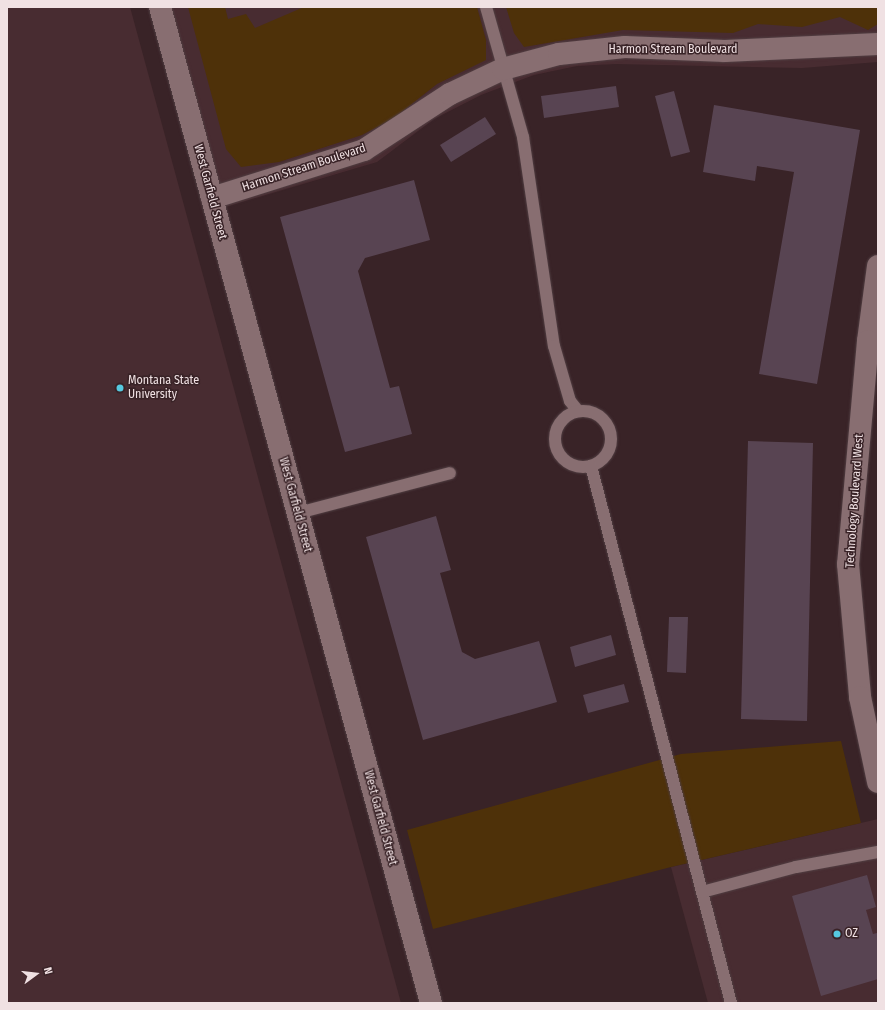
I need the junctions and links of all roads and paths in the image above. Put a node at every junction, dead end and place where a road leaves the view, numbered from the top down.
1 (160, 7) edge
2 (486, 7) edge
3 (878, 44) edge
4 (503, 69) junction
5 (212, 198) junction
6 (878, 266) edge
7 (578, 411) junction
8 (591, 466) junction
9 (450, 473) dead end
10 (298, 513) junction
11 (878, 782) edge
12 (878, 852) edge
13 (702, 892) junction
14 (431, 1003) edge
15 (731, 1003) edge

1 - 5 street, West Garfield Street
2 - 4 lane
3 - 4 street, Harmon Stream Boulevard
4 - 5 street, Harmon Stream Boulevard
4 - 7 lane
5 - 10 street, West Garfield Street
6 - 11 street, Technology Boulevard West
7 - 8 lane
7 - 8 lane
8 - 13 lane
9 - 10 lane
10 - 14 street, West Garfield Street
12 - 13 lane
13 - 15 lane

